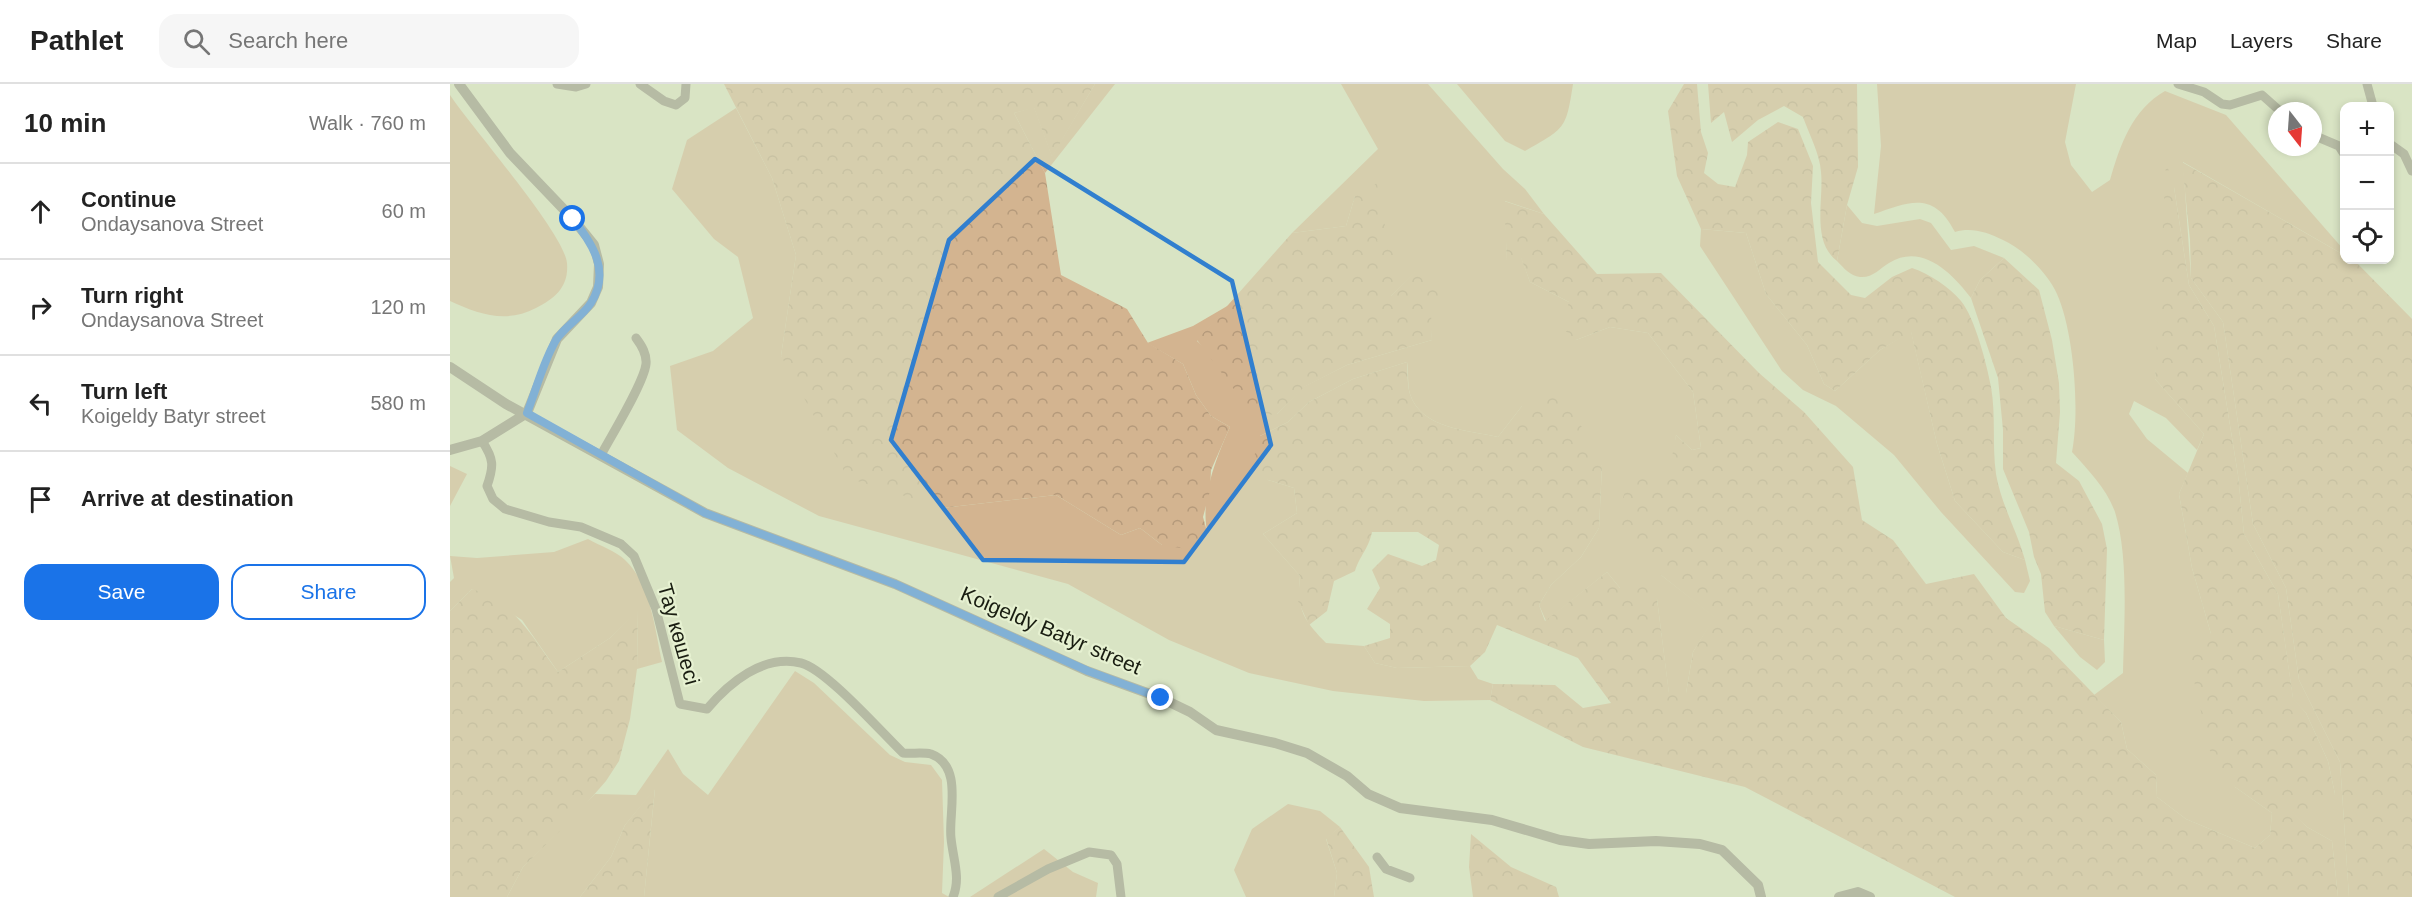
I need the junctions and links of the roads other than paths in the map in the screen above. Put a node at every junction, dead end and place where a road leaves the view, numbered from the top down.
1 (459, 84) edge
2 (557, 84) edge
3 (586, 84) edge
4 (640, 84) edge
5 (686, 84) edge
6 (2178, 84) edge
7 (2367, 84) edge
8 (2270, 102) edge
9 (2372, 102) edge
10 (2322, 139) edge
11 (2394, 147) edge
12 (2340, 148) edge
13 (2412, 171) edge
14 (636, 338) dead end
15 (450, 367) edge
16 (527, 413) junction
17 (483, 441) junction
18 (450, 450) edge
19 (601, 456) junction
20 (1377, 857) dead end
21 (1410, 878) dead end
22 (952, 897) edge
23 (998, 897) edge
24 (1121, 897) edge
25 (1761, 897) edge
26 (1839, 897) edge
27 (1870, 897) edge

1 - 16 street
2 - 3 street
4 - 5 street
6 - 8 street
7 - 9 street
10 - 12 street
11 - 13 street
14 - 19 street
15 - 16 street, Koigeldy Batyr street
16 - 17 street
16 - 19 street, Koigeldy Batyr street
17 - 18 street
17 - 22 street, Тау көшесі
19 - 25 street, Koigeldy Batyr street
20 - 21 street
23 - 24 street
26 - 27 street

